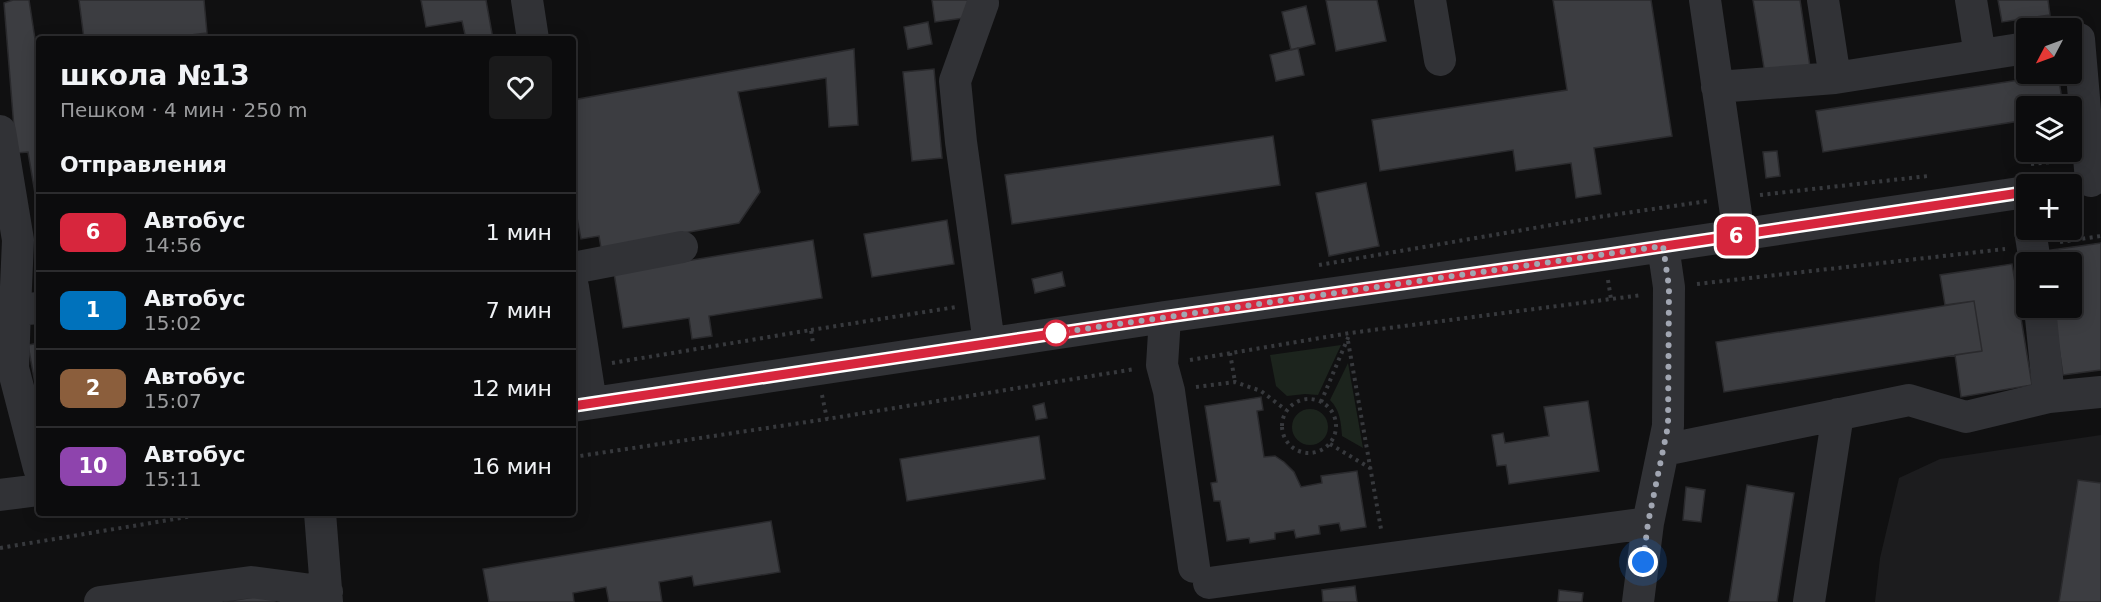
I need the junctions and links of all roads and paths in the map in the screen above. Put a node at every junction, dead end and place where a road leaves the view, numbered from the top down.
1 (527, 0) edge
2 (1430, 0) edge
3 (1705, 0) edge
4 (1824, 0) edge
5 (1971, 0) edge
6 (983, 3) dead end
7 (533, 36) edge
8 (2084, 38) edge
9 (2016, 50) edge
10 (1980, 55) junction
11 (1440, 60) dead end
12 (1835, 78) junction
13 (1717, 87) junction
14 (0, 131) edge
15 (1935, 175) dead end
16 (2088, 175) edge
17 (2016, 191) edge
18 (1733, 198) junction
19 (1739, 235) junction
20 (2101, 236) edge
21 (1663, 246) junction
22 (2033, 246) edge
23 (682, 247) dead end
24 (1317, 265) dead end
25 (576, 267) edge
26 (1669, 287) junction
27 (984, 303) junction
28 (27, 309) edge
29 (1165, 317) junction
30 (2041, 318) edge
31 (576, 326) edge
32 (812, 330) dead end
33 (1350, 333) junction
34 (1348, 341) junction
35 (989, 343) junction
36 (1230, 352) junction
37 (7, 368) edge
38 (1166, 378) junction
39 (1235, 381) junction
40 (2101, 392) edge
41 (2049, 397) junction
42 (1321, 402) junction
43 (582, 405) edge
44 (1287, 410) junction
45 (1838, 414) junction
46 (1330, 444) junction
47 (1664, 450) junction
48 (576, 457) edge
49 (36, 459) edge
50 (1370, 468) junction
51 (36, 490) edge
52 (0, 495) edge
53 (193, 516) edge
54 (320, 516) edge
55 (1648, 523) junction
56 (1381, 529) dead end
57 (0, 548) edge
58 (327, 597) edge
59 (99, 602) edge
60 (1638, 602) edge
61 (1809, 602) edge

1 - 7 street
2 - 11 street
3 - 13 street
4 - 12 street
5 - 10 street
6 - 27 street
8 - 16 street
9 - 10 street
10 - 12 street
12 - 13 street
13 - 18 street
14 - 28 street
15 - 18 path
17 - 19 street
18 - 19 street
18 - 24 path
19 - 21 street
20 - 22 path
21 - 26 street
21 - 29 street
22 - 26 path
23 - 25 street
26 - 33 path
26 - 47 street
27 - 32 path
27 - 35 street
28 - 37 street
29 - 35 street
29 - 38 street
30 - 41 street
31 - 43 street
33 - 34 path
33 - 36 path
34 - 42 path
34 - 50 path
35 - 43 street
36 - 38 path
36 - 39 path
37 - 49 street
38 - 39 path
38 - 48 path
38 - 55 street
39 - 44 path
40 - 41 street
41 - 45 street
42 - 44 path
42 - 46 path
44 - 46 path
45 - 47 street
45 - 61 street
46 - 50 path
47 - 55 street
50 - 56 path
51 - 52 street
53 - 57 path
54 - 58 street
55 - 60 street
58 - 59 street

